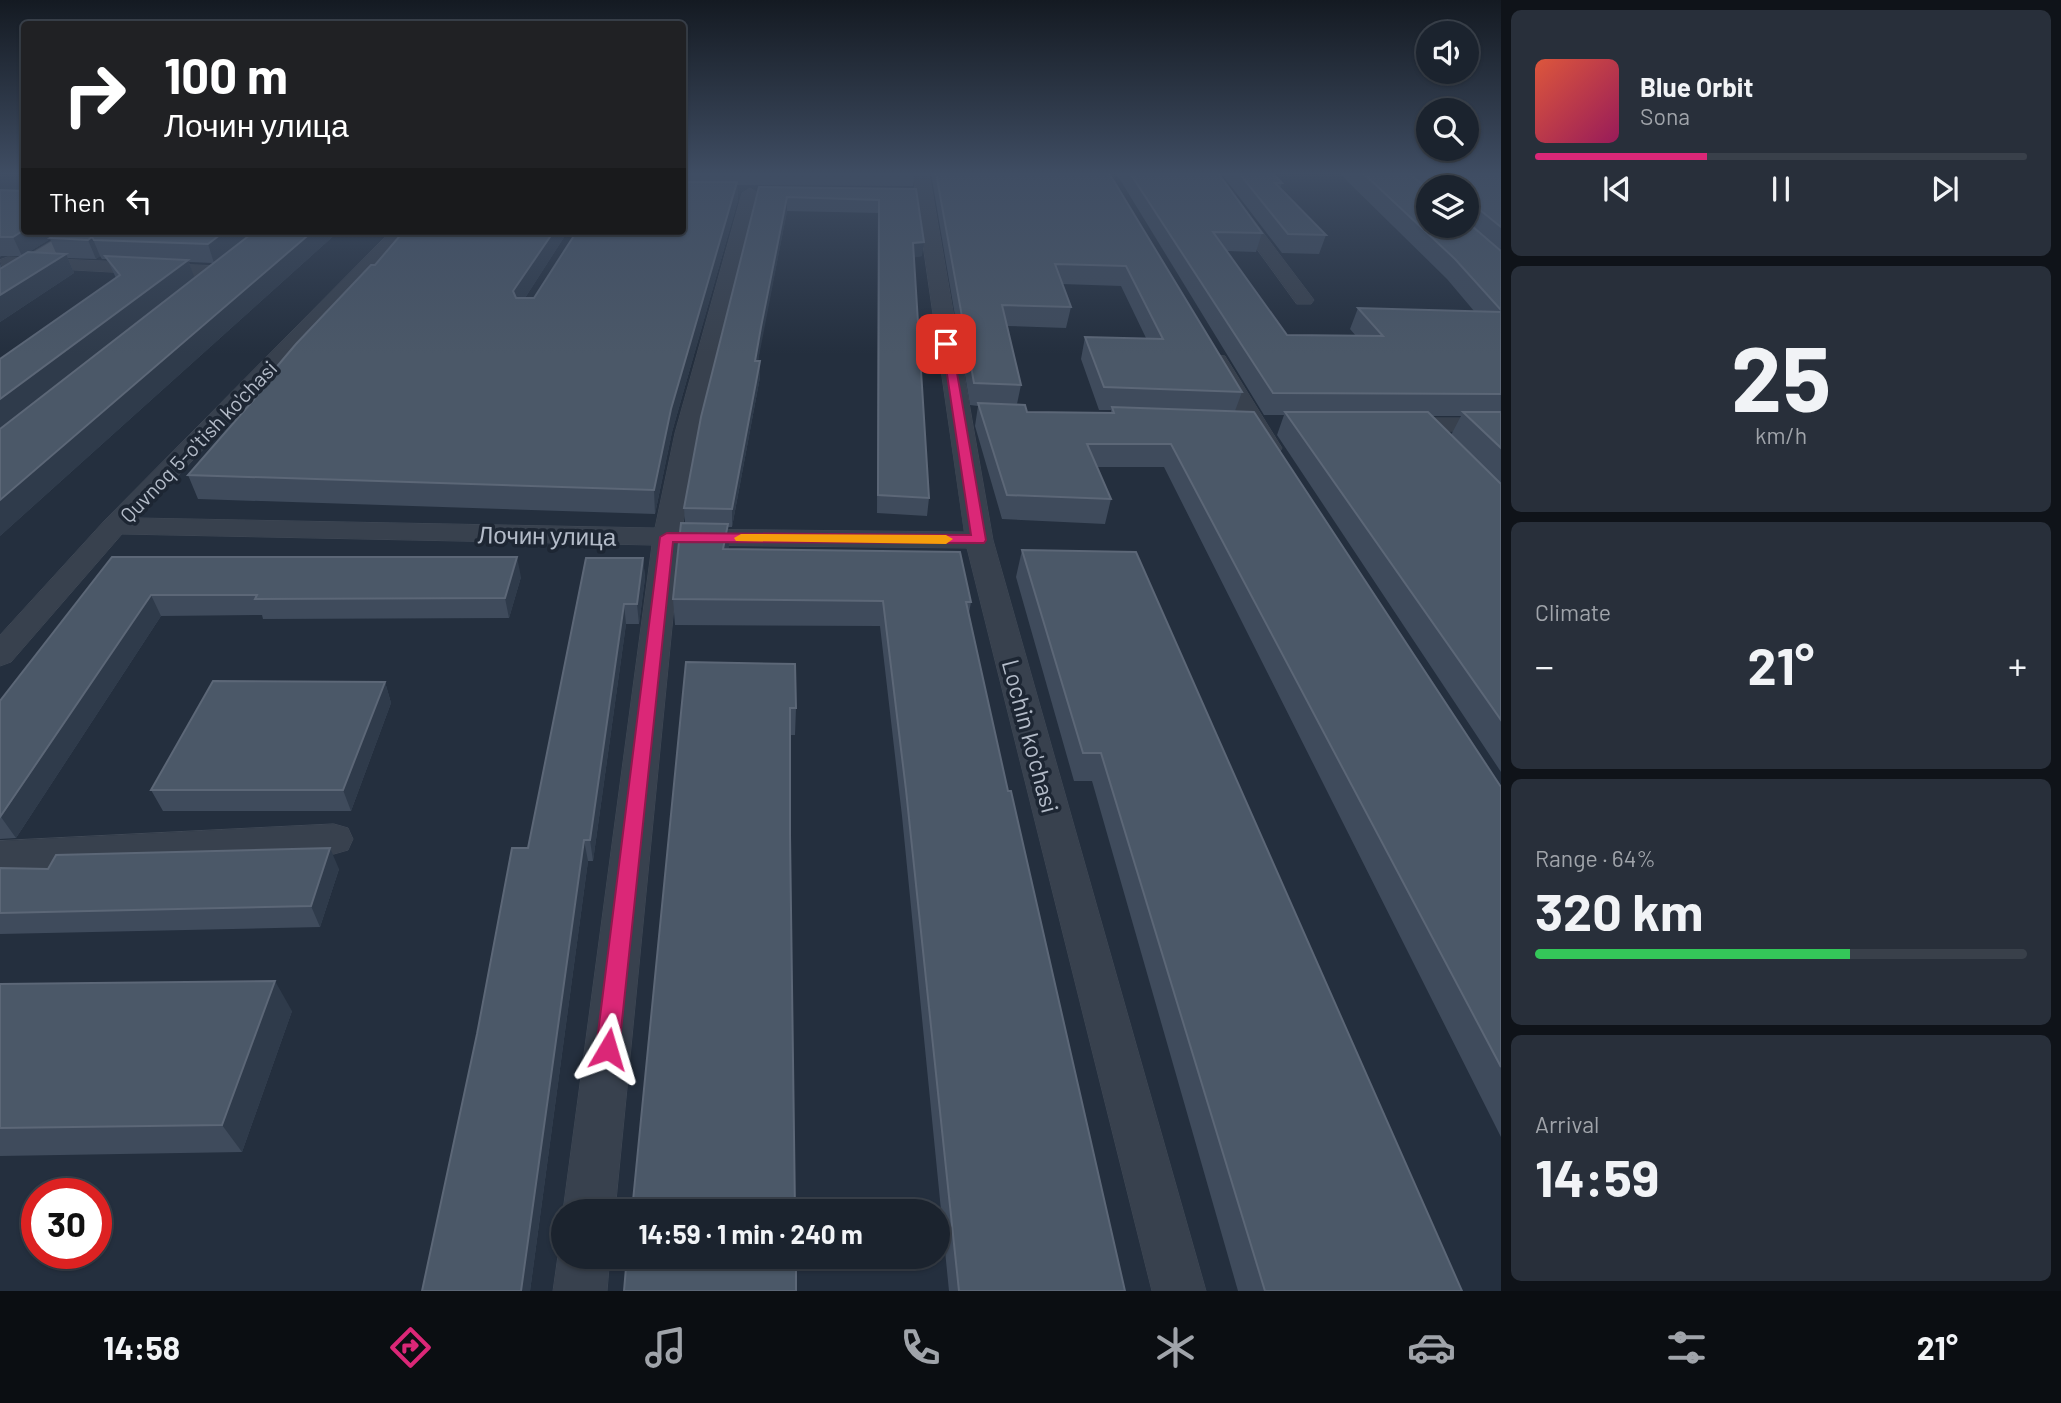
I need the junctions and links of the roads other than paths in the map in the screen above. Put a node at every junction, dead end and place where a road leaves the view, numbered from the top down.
1 (739, 233) edge
2 (929, 233) edge
3 (1255, 233) edge
4 (55, 235) edge
5 (78, 235) edge
6 (397, 235) edge
7 (240, 256) edge
8 (32, 263) junction
9 (3, 270) edge
10 (219, 272) junction
11 (197, 290) edge
12 (1304, 300) dead end
13 (1205, 341) edge
14 (1228, 424) edge
15 (1268, 425) junction
16 (1372, 425) edge
17 (1424, 425) junction
18 (1501, 425) edge
19 (1453, 454) edge
20 (1285, 471) edge
21 (115, 526) junction
22 (667, 537) junction
23 (979, 540) junction
24 (0, 655) edge
25 (334, 839) dead end
26 (0, 858) edge
27 (590, 1199) edge
28 (583, 1269) edge
29 (580, 1291) edge
30 (1179, 1291) edge

1 - 22 street
2 - 23 street, Lochin ko'chasi
3 - 12 street
4 - 9 main road
5 - 8 main road
6 - 21 street, Quvnoq 5-o'tish ko'chasi
7 - 10 street
8 - 9 main road
8 - 10 street
10 - 11 street
13 - 15 street
14 - 15 street
15 - 20 street
16 - 17 street
17 - 18 street
17 - 19 street
21 - 22 street, Лочин улица
21 - 24 street, Quvnoq 5-o'tish ko'chasi
22 - 23 street, Лочин улица
22 - 27 street
23 - 30 street, Lochin ko'chasi
25 - 26 street
28 - 29 street

